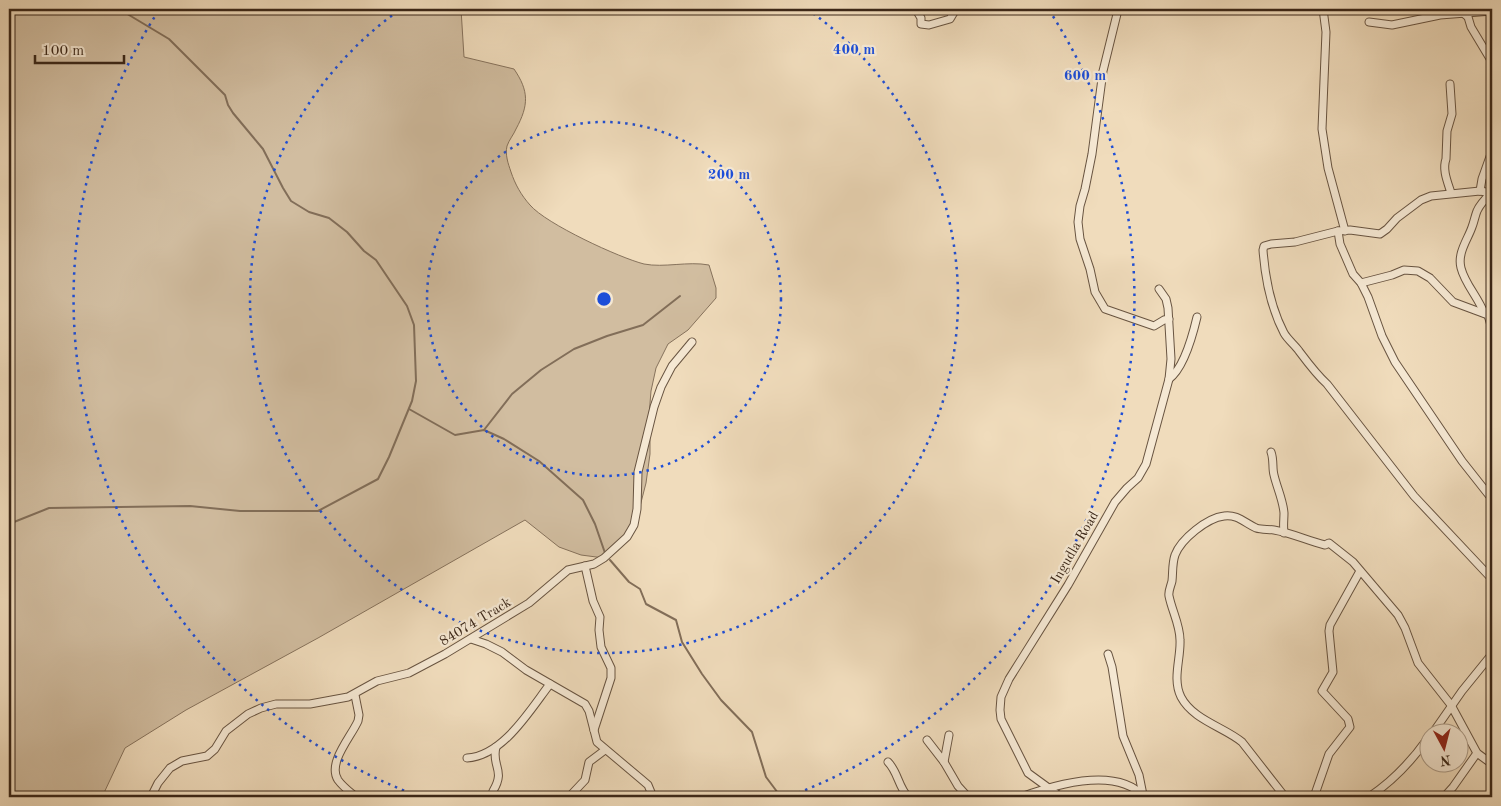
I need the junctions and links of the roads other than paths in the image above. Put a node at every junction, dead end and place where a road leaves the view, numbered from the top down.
1 (919, 9) edge
2 (956, 9) edge
3 (1116, 9) edge
4 (1323, 9) edge
5 (1461, 11) edge
6 (1492, 11) edge
7 (1369, 22) dead end
8 (1492, 62) edge
9 (1450, 84) dead end
10 (1492, 151) edge
11 (1480, 191) junction
12 (1451, 193) junction
13 (1492, 193) edge
14 (1341, 231) junction
15 (1361, 283) junction
16 (1159, 289) dead end
17 (1488, 315) edge
18 (1197, 317) dead end
19 (1169, 319) junction
20 (1492, 329) edge
21 (692, 342) dead end
22 (1169, 379) junction
23 (1271, 452) dead end
24 (1492, 499) edge
25 (1284, 533) junction
26 (586, 566) junction
27 (1360, 571) junction
28 (1492, 579) edge
29 (471, 639) junction
30 (1108, 654) dead end
31 (1492, 654) edge
32 (550, 684) junction
33 (355, 695) junction
34 (1451, 705) junction
35 (1439, 724) edge
36 (594, 731) junction
37 (949, 735) dead end
38 (927, 740) dead end
39 (496, 747) junction
40 (606, 750) junction
41 (1418, 751) edge
42 (1477, 752) junction
43 (467, 758) dead end
44 (888, 762) dead end
45 (944, 762) junction
46 (1492, 764) edge
47 (1051, 788) junction
48 (493, 791) dead end
49 (1381, 794) edge
50 (1144, 796) edge
51 (151, 797) edge
52 (356, 797) edge
53 (569, 797) edge
54 (653, 797) edge
55 (908, 797) edge
56 (968, 797) edge
57 (1021, 797) edge
58 (1061, 797) edge
59 (1285, 797) edge
60 (1314, 797) edge
61 (1369, 797) edge
62 (1444, 797) edge

1 - 2 street
3 - 19 street
4 - 14 street
5 - 6 street
5 - 7 street
5 - 8 street
9 - 12 street
10 - 11 street
11 - 12 street
11 - 13 street
12 - 14 street
13 - 17 street
14 - 15 street
14 - 28 street
15 - 17 street
15 - 24 street
16 - 19 street, Ingudla Road
17 - 20 street
18 - 22 street
19 - 22 street, Ingudla Road
21 - 26 street, 84074 Track
22 - 47 street, Ingudla Road
23 - 25 street
25 - 27 street
25 - 59 street
26 - 29 street, 84074 Track
26 - 36 street
27 - 34 street
27 - 60 street
29 - 32 street
29 - 33 street, 84074 Track
30 - 50 street
31 - 34 street
32 - 36 street
32 - 39 street
33 - 51 street, 84074 Track
33 - 52 street
34 - 35 street
34 - 42 street
36 - 40 street
37 - 45 street
38 - 45 street
39 - 43 street
39 - 48 street
40 - 53 street
40 - 54 street
41 - 49 street
42 - 46 street
42 - 62 street
44 - 55 street
45 - 56 street
47 - 50 street
47 - 57 street
47 - 58 street, Ingudla Road
49 - 61 street

